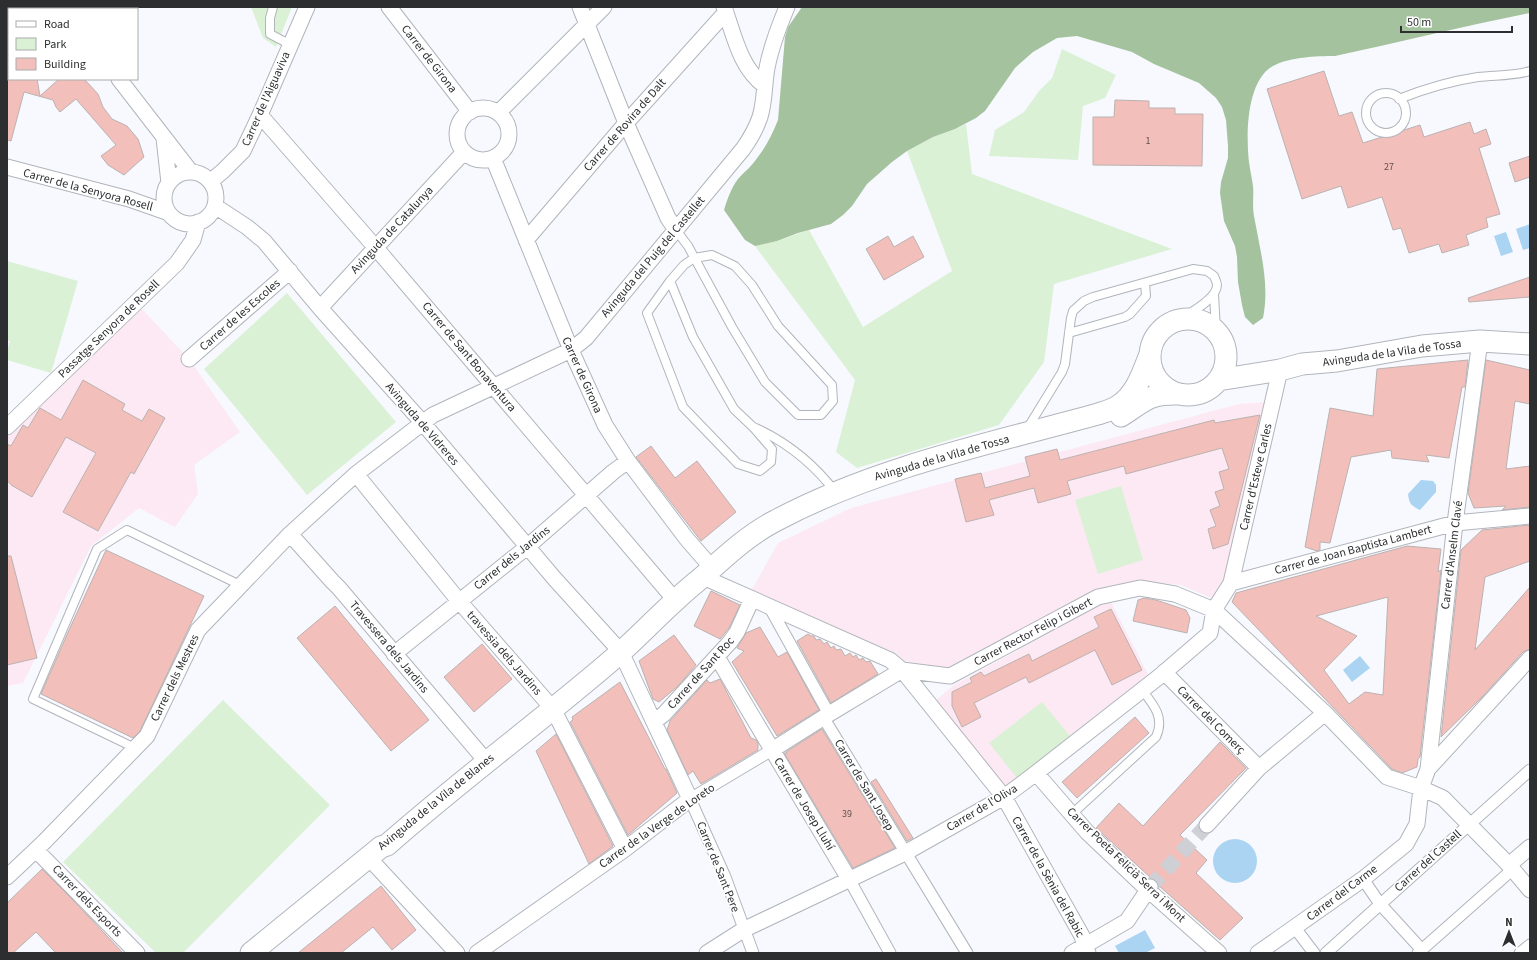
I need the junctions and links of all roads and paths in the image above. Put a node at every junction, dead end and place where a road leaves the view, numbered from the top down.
1 (273, 7) edge
2 (307, 7) edge
3 (389, 7) edge
4 (580, 7) edge
5 (604, 7) edge
6 (787, 7) edge
7 (725, 9) edge
8 (586, 24) junction
9 (291, 45) junction
10 (1530, 70) edge
11 (120, 80) edge
12 (765, 86) junction
13 (1400, 99) junction
14 (470, 112) junction
15 (498, 113) junction
16 (260, 115) junction
17 (626, 122) junction
18 (164, 137) junction
19 (464, 152) junction
20 (493, 158) junction
21 (7, 167) edge
22 (191, 172) junction
23 (211, 181) junction
24 (169, 183) junction
25 (215, 206) junction
26 (169, 213) junction
27 (198, 222) junction
28 (676, 230) junction
29 (526, 240) junction
30 (376, 248) junction
31 (694, 258) junction
32 (290, 271) junction
33 (670, 281) junction
34 (1145, 283) junction
35 (1214, 294) junction
36 (320, 308) junction
37 (1180, 319) junction
38 (1069, 333) junction
39 (1530, 333) edge
40 (1221, 340) junction
41 (1480, 341) junction
42 (1530, 344) edge
43 (571, 350) junction
44 (1150, 354) junction
45 (189, 359) dead end
46 (1302, 364) junction
47 (1280, 370) junction
48 (1218, 380) junction
49 (493, 386) junction
50 (1180, 394) junction
51 (422, 422) junction
52 (7, 427) edge
53 (753, 427) junction
54 (1023, 435) junction
55 (628, 462) junction
56 (356, 474) junction
57 (836, 493) junction
58 (587, 496) junction
59 (1530, 516) edge
60 (1455, 523) junction
61 (290, 534) junction
62 (527, 547) junction
63 (708, 572) junction
64 (1231, 584) junction
65 (240, 586) junction
66 (752, 599) junction
67 (676, 600) junction
68 (460, 601) junction
69 (769, 606) junction
70 (1214, 610) junction
71 (621, 652) junction
72 (394, 654) junction
73 (717, 657) junction
74 (1530, 658) edge
75 (902, 670) junction
76 (1164, 672) junction
77 (1142, 690) junction
78 (553, 709) junction
79 (1325, 713) junction
80 (826, 716) junction
81 (654, 722) junction
82 (135, 748) junction
83 (772, 750) junction
84 (486, 761) junction
85 (1259, 768) junction
86 (1428, 769) junction
87 (1530, 770) edge
88 (1036, 773) junction
89 (1421, 788) junction
90 (1004, 797) junction
91 (690, 799) junction
92 (1072, 814) junction
93 (1207, 825) tunnel mouth
94 (1468, 825) junction
95 (1530, 848) edge
96 (625, 849) junction
97 (36, 850) junction
98 (905, 853) junction
99 (368, 857) junction
100 (1511, 867) junction
101 (7, 877) edge
102 (849, 879) junction
103 (1363, 879) junction
104 (1149, 888) junction
105 (1530, 890) edge
106 (1380, 904) junction
107 (1295, 928) junction
108 (743, 930) junction
109 (1530, 944) edge
110 (1082, 951) edge
111 (1420, 951) edge
112 (137, 953) edge
113 (251, 953) edge
114 (457, 953) edge
115 (477, 953) edge
116 (707, 953) edge
117 (753, 953) edge
118 (890, 953) edge
119 (967, 953) edge
120 (1219, 953) edge
121 (1258, 953) edge
122 (1314, 953) edge
123 (1326, 953) edge
124 (1520, 953) edge

1 - 9 lane
2 - 9 street, Carrer de l'Aiguaviva
3 - 14 street, Carrer de Girona
4 - 8 street
5 - 8 street
6 - 12 street, Avinguda del Puig del Castellet
7 - 12 street
7 - 17 street, Carrer de Rovira de Dalt
8 - 15 street
8 - 17 street
9 - 16 street, Carrer de l'Aiguaviva
10 - 13 lane
11 - 18 street
12 - 28 street, Avinguda del Puig del Castellet
13 - 13 lane
14 - 15 street
14 - 19 street
15 - 20 street
16 - 23 street, Carrer de l'Aiguaviva
16 - 30 street, Carrer de Sant Bonaventura
17 - 28 street
17 - 29 street, Carrer de Rovira de Dalt
18 - 22 street
18 - 24 street
19 - 20 street
19 - 30 street, Avinguda de Catalunya
20 - 29 street, Carrer de Girona
21 - 26 street, Carrer de la Senyora Rosell
22 - 23 street
22 - 24 street
23 - 25 street
24 - 26 street
25 - 27 street
25 - 32 street, Avinguda de Vidreres
26 - 27 street
27 - 52 street, Passatge Senyora de Rosell
28 - 31 lane
28 - 43 street, Avinguda del Puig del Castellet
29 - 43 street, Carrer de Girona
30 - 36 street, Avinguda de Catalunya
30 - 49 street, Carrer de Sant Bonaventura
31 - 31 lane
31 - 33 lane
32 - 36 street, Avinguda de Vidreres
32 - 45 street, Carrer de les Escoles
33 - 53 lane
33 - 53 lane
34 - 35 lane
34 - 38 lane
34 - 38 lane
35 - 37 lane
35 - 40 lane
36 - 51 street, Avinguda de Vidreres
37 - 40 main road
37 - 44 main road
38 - 54 lane
39 - 46 main road, Avinguda de la Vila de Tossa
40 - 47 main road, Avinguda de la Vila de Tossa
40 - 48 main road
41 - 42 main road, Avinguda de la Vila de Tossa
41 - 46 main road, Avinguda de la Vila de Tossa
41 - 60 street, Carrer d'Anselm Clavé
43 - 49 street, Avinguda del Puig del Castellet
43 - 55 street, Carrer de Girona
44 - 50 main road
44 - 54 main road, Avinguda de la Vila de Tossa
46 - 47 main road, Avinguda de la Vila de Tossa
47 - 48 main road, Avinguda de la Vila de Tossa
47 - 64 street, Carrer d'Esteve Carles
48 - 50 main road
49 - 51 street, Avinguda del Puig del Castellet
49 - 58 street, Carrer de Sant Bonaventura
50 - 63 main road, Avinguda de la Vila de Tossa
51 - 56 street, Carrer dels Mestres
51 - 62 street, Avinguda de Vidreres
53 - 57 lane
54 - 57 main road, Avinguda de la Vila de Tossa
55 - 58 street, Carrer dels Jardins
55 - 63 street, Carrer de Girona
56 - 61 street, Carrer dels Mestres
56 - 68 street, travessia dels Jardins
57 - 63 main road, Avinguda de la Vila de Tossa
58 - 62 street, Carrer dels Jardins
58 - 67 street, Carrer de Sant Bonaventura
59 - 60 street, Carrer de Joan Baptista Lambert
60 - 64 street, Carrer de Joan Baptista Lambert
60 - 86 street, Carrer d'Anselm Clavé
61 - 65 street, Carrer dels Mestres
61 - 72 street, Travessera dels Jardins
62 - 68 street, Carrer dels Jardins
62 - 71 street, Avinguda de Vidreres
63 - 66 street, Carrer Rector Felip i Gibert
63 - 67 main road, Avinguda de la Vila de Tossa
64 - 70 street
65 - 82 street, Carrer dels Mestres
65 - 82 lane
66 - 69 street, Carrer Rector Felip i Gibert
66 - 73 street, Carrer de Sant Roc
67 - 71 main road, Avinguda de la Vila de Tossa
68 - 72 street, Carrer dels Jardins
68 - 78 street, travessia dels Jardins
69 - 75 street, Carrer Rector Felip i Gibert
69 - 80 street
70 - 75 street, Carrer Rector Felip i Gibert
70 - 76 street, Carrer de l'Oliva
70 - 79 street, Carrer Rector Felip i Gibert
71 - 78 main road, Avinguda de la Vila de Blanes
71 - 81 street, Carrer de Sant Pere
72 - 84 street, Travessera dels Jardins
73 - 81 street, Carrer de Sant Roc
73 - 83 street, Carrer de Josep Lluhí
74 - 86 street
75 - 80 street, Carrer de la Verge de Loreto
75 - 90 street, Carrer de la Sènia del Rabic
76 - 77 street, Carrer de l'Oliva
76 - 85 street, Carrer del Comerç
77 - 88 street, Carrer de l'Oliva
77 - 92 lane
78 - 84 main road, Avinguda de la Vila de Blanes
78 - 96 street, travessia dels Jardins
79 - 85 street
79 - 89 street, Carrer Rector Felip i Gibert
80 - 83 street, Carrer de la Verge de Loreto
80 - 98 street, Carrer de Sant Josep
81 - 91 street, Carrer de Sant Pere
82 - 97 street, Carrer dels Mestres
83 - 91 street, Carrer de la Verge de Loreto
83 - 102 street, Carrer de Josep Lluhí
84 - 99 main road, Avinguda de la Vila de Blanes
85 - 93 street
86 - 89 street
87 - 94 street, Carrer del Castell
88 - 90 street, Carrer de l'Oliva
88 - 92 street, Carrer Poeta Felicià Serra i Mont
89 - 94 street
89 - 103 street, Carrer del Carme
90 - 98 street, Carrer de l'Oliva
90 - 110 street, Carrer de la Sènia del Rabic
91 - 96 street, Carrer de la Verge de Loreto
91 - 108 street, Carrer de Sant Pere
92 - 104 street, Carrer Poeta Felicià Serra i Mont
94 - 100 street
94 - 106 street, Carrer del Castell
95 - 100 street
96 - 115 street, Carrer de la Verge de Loreto
97 - 101 street, Carrer dels Mestres
97 - 112 street, Carrer dels Esports
98 - 102 street, Carrer de l'Oliva
98 - 119 street, Carrer de Sant Josep
99 - 113 main road, Avinguda de la Vila de Blanes
99 - 114 street
100 - 105 street
100 - 111 street
102 - 108 street, Carrer de l'Oliva
102 - 118 street, Carrer de Josep Lluhí
103 - 106 street
103 - 107 street, Carrer del Carme
104 - 110 street
104 - 120 street, Carrer Poeta Felicià Serra i Mont
106 - 111 street
106 - 123 street, Carrer del Castell
107 - 121 street, Carrer del Carme
107 - 122 street
108 - 116 street, Carrer de l'Oliva
108 - 117 street, Carrer de Sant Pere
109 - 124 street

